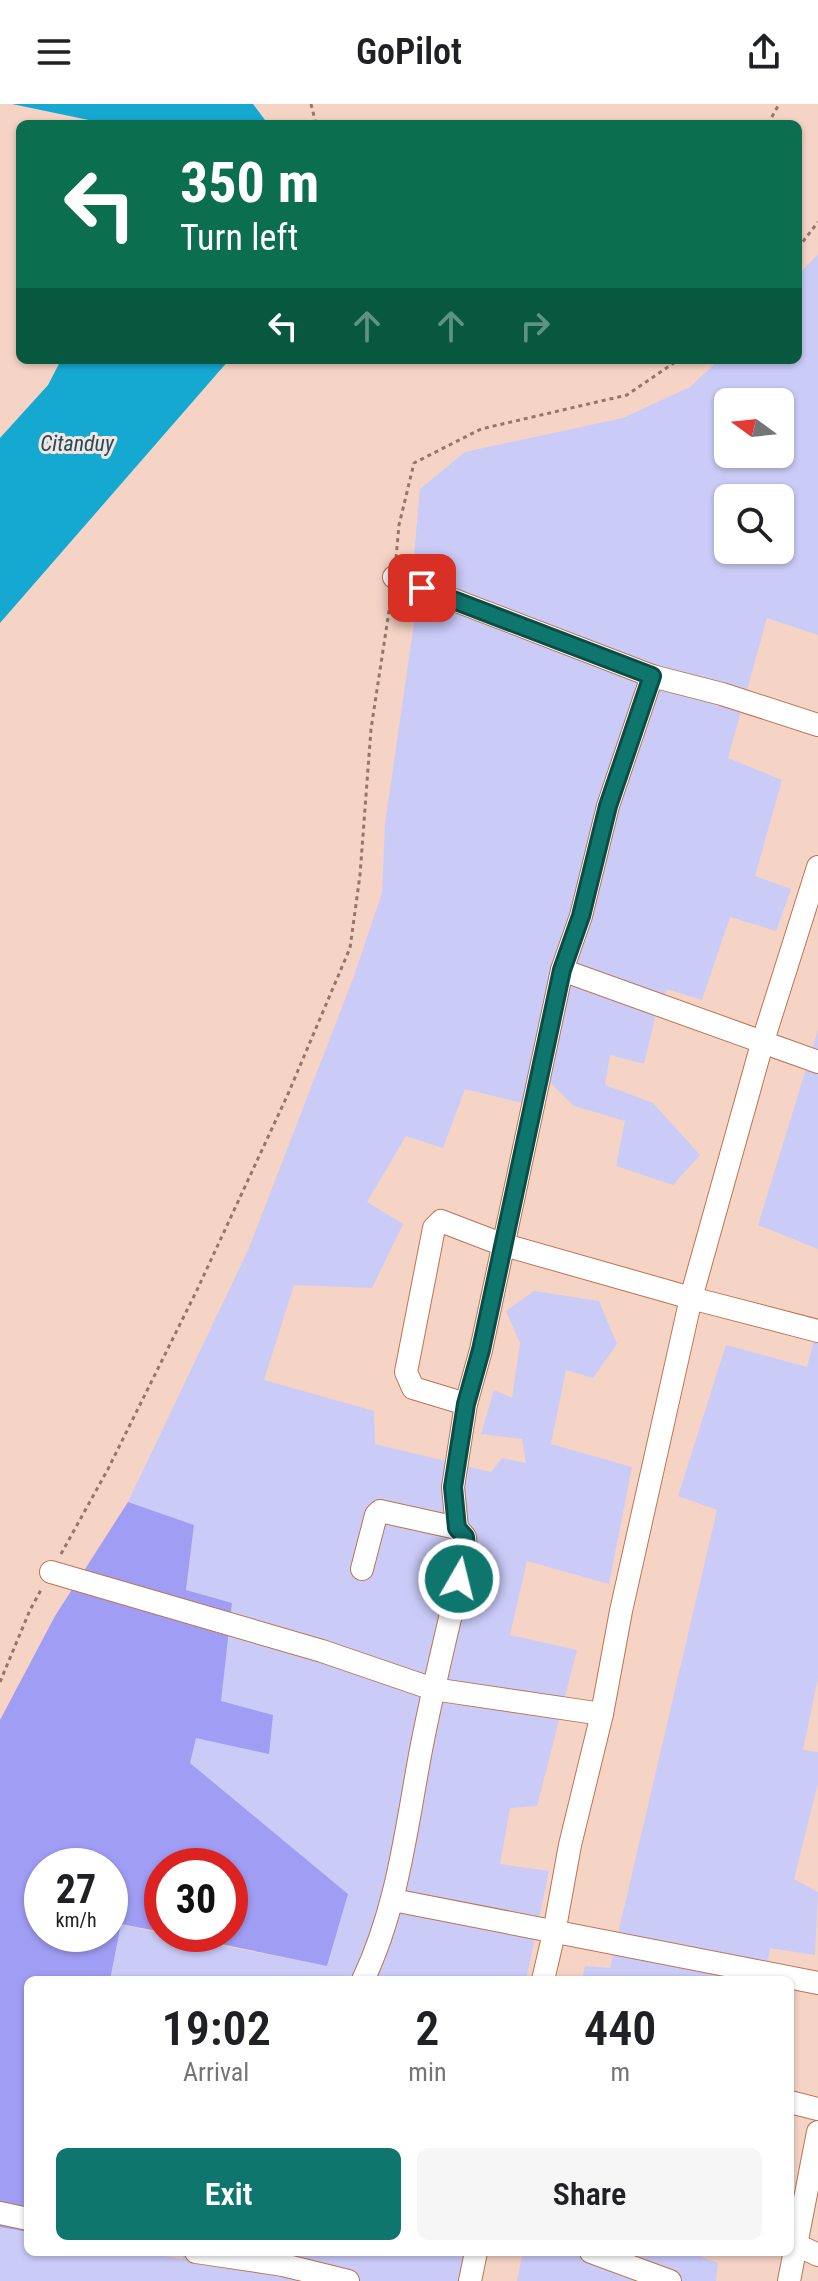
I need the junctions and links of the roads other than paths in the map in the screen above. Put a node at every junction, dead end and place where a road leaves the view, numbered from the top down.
1 (394, 577) road end
2 (652, 676) junction
3 (818, 725) edge
4 (818, 867) edge
5 (562, 970) junction
6 (762, 1044) junction
7 (818, 1062) edge
8 (501, 1244) junction
9 (691, 1298) junction
10 (818, 1331) edge
11 (466, 1404) junction
12 (457, 1528) junction
13 (362, 1569) dead end
14 (51, 1572) road end
15 (433, 1689) junction
16 (602, 1714) junction
17 (393, 1900) junction
18 (554, 1933) junction
19 (365, 1976) edge
20 (544, 1976) edge
21 (781, 1976) edge
22 (794, 1978) edge
23 (818, 1983) edge
24 (794, 2103) edge
25 (818, 2109) edge
26 (818, 2132) edge
27 (813, 2177) edge
28 (0, 2213) edge
29 (24, 2218) edge
30 (795, 2244) junction
31 (794, 2250) edge
32 (818, 2255) edge
33 (220, 2256) edge
34 (475, 2256) edge
35 (602, 2256) edge
36 (793, 2256) edge
37 (281, 2266) edge
38 (348, 2281) edge
39 (470, 2281) edge
40 (670, 2281) edge
41 (789, 2281) edge

1 - 2 street
2 - 3 street
2 - 5 street
4 - 6 street
5 - 6 street
5 - 8 street
6 - 7 street
6 - 9 street
8 - 9 street
8 - 11 street
8 - 11 street
9 - 10 street
9 - 16 street
11 - 12 street
12 - 13 street
12 - 15 street
14 - 15 street
15 - 16 street
15 - 17 street
16 - 18 street
17 - 18 street
17 - 19 street
18 - 20 street
18 - 21 street
22 - 23 street
24 - 25 street
26 - 27 street
27 - 30 street
28 - 29 street
30 - 31 street
30 - 32 street
33 - 37 street
34 - 39 street
35 - 40 street
36 - 41 street
37 - 38 street

